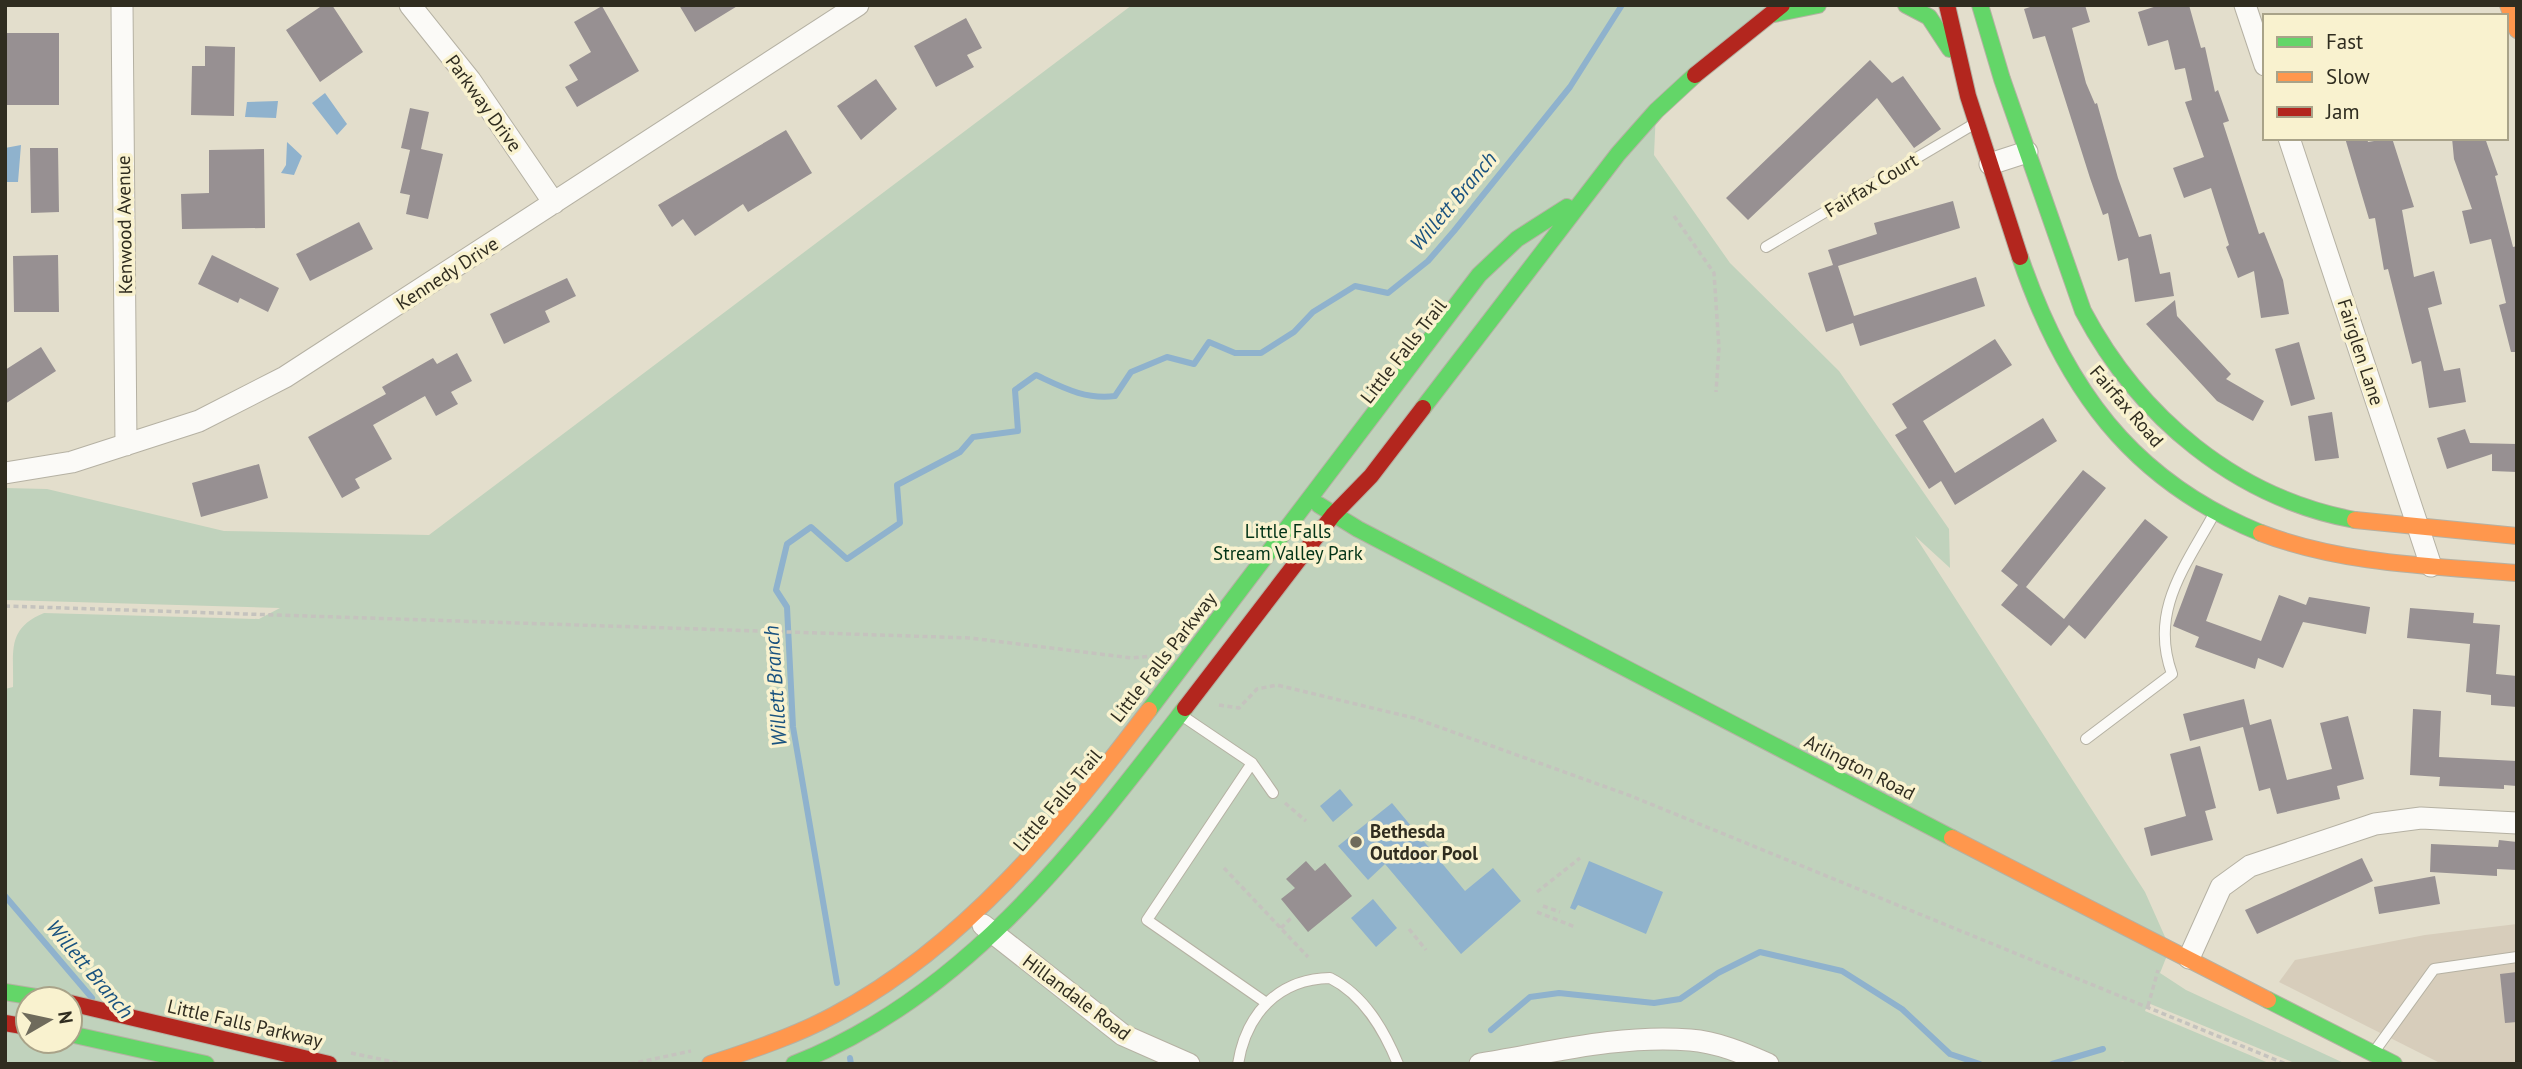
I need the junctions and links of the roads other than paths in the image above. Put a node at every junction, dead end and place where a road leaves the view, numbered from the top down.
1 (122, 5) edge
2 (410, 5) edge
3 (858, 5) edge
4 (1818, 5) edge
5 (1906, 5) edge
6 (1947, 5) edge
7 (1980, 5) edge
8 (2245, 5) edge
9 (2508, 5) edge
10 (1778, 9) edge
11 (2517, 30) edge
12 (1956, 58) junction
13 (2263, 59) edge
14 (1976, 122) junction
15 (2290, 140) edge
16 (2027, 152) junction
17 (1990, 164) junction
18 (1584, 196) junction
19 (554, 203) junction
20 (1766, 247) dead end
21 (126, 445) junction
22 (5, 473) edge
23 (1311, 499) junction
24 (2215, 512) junction
25 (1333, 515) junction
26 (2419, 527) junction
27 (2517, 536) edge
28 (2431, 566) junction
29 (2517, 573) edge
30 (1181, 715) junction
31 (2086, 739) dead end
32 (1252, 763) junction
33 (1273, 793) road end
34 (2517, 823) edge
35 (973, 918) junction
36 (996, 935) junction
37 (2517, 957) edge
38 (2189, 958) junction
39 (1265, 1002) junction
40 (84, 1006) edge
41 (84, 1036) edge
42 (2373, 1054) junction
43 (206, 1064) edge
44 (329, 1064) edge
45 (710, 1064) edge
46 (794, 1064) edge
47 (1189, 1064) edge
48 (1238, 1064) edge
49 (1398, 1064) edge
50 (1480, 1064) edge
51 (1768, 1064) edge
52 (2394, 1064) edge

1 - 21 street, Kenwood Avenue
2 - 19 street, Parkway Drive
3 - 19 street, Kennedy Drive
4 - 10 main road
5 - 12 main road
6 - 12 main road, Fairfax Road
7 - 16 main road, Fairfax Road
8 - 13 street
9 - 11 main road
10 - 18 main road, Little Falls Parkway
12 - 14 main road, Fairfax Road
14 - 17 main road, Fairfax Road
14 - 20 lane, Fairfax Court
15 - 26 street, Fairglen Lane
16 - 17 street
16 - 26 main road, Fairfax Road
17 - 24 main road, Fairfax Road
18 - 23 main road, Little Falls Parkway
18 - 25 main road, Little Falls Parkway
19 - 21 street, Kennedy Drive
21 - 22 street, Kennedy Drive
23 - 25 main road, Arlington Road
23 - 35 main road, Little Falls Parkway
24 - 28 main road, Fairfax Road
24 - 31 lane
25 - 30 main road, Little Falls Parkway
25 - 38 main road, Arlington Road
26 - 27 main road, Fairfax Road
26 - 28 street, Fairglen Lane
28 - 29 main road, Fairfax Road
30 - 32 lane
30 - 36 main road, Little Falls Parkway
32 - 33 lane
32 - 39 lane
34 - 38 street
35 - 36 street, Hillandale Road
35 - 45 main road, Little Falls Parkway
36 - 46 main road, Little Falls Parkway
36 - 47 street, Hillandale Road
37 - 42 lane
38 - 42 main road, Arlington Road
39 - 48 lane
39 - 49 lane
40 - 44 main road, Little Falls Parkway
41 - 43 main road
42 - 52 main road, Arlington Road
50 - 51 street

